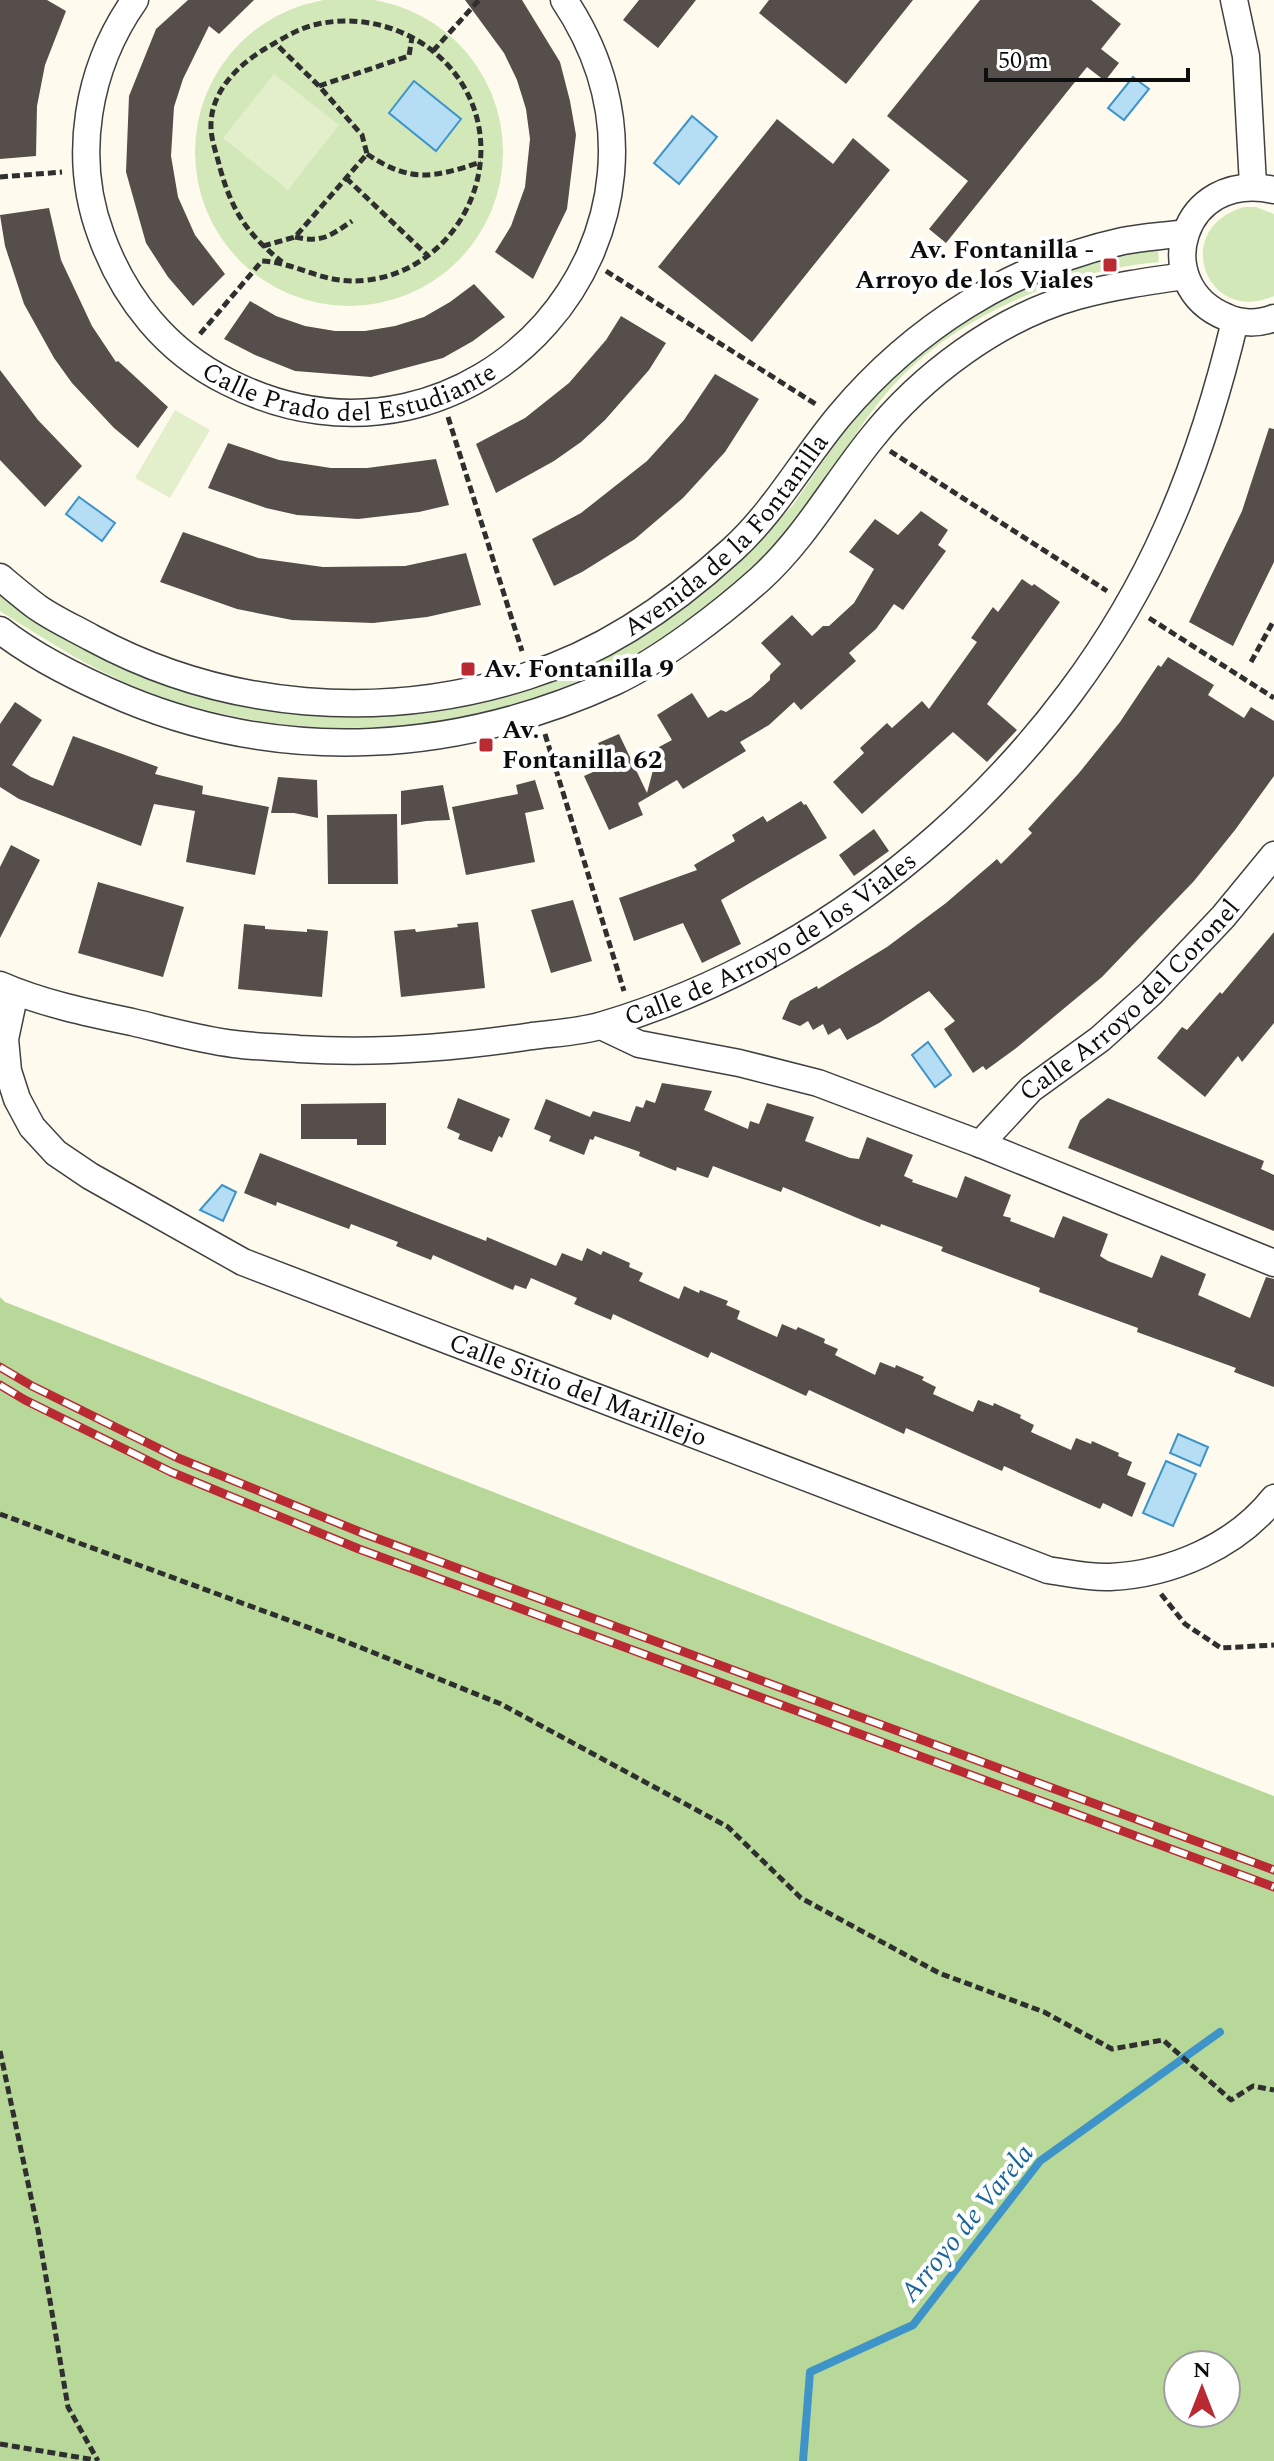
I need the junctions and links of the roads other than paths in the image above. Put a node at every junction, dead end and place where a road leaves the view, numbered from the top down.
1 (135, 0) edge
2 (564, 0) edge
3 (1234, 0) edge
4 (1263, 188) edge
5 (1185, 233) junction
6 (1185, 276) junction
7 (1274, 318) edge
8 (1235, 321) junction
9 (0, 577) edge
10 (0, 630) edge
11 (1274, 855) edge
12 (8, 989) edge
13 (601, 1026) junction
14 (980, 1144) junction
15 (1274, 1263) edge
16 (1274, 1498) edge

1 - 2 street, Calle Prado del Estudiante
3 - 4 street
4 - 5 street
5 - 6 street
5 - 9 street, Avenida de la Fontanilla
6 - 8 street
6 - 10 street, Avenida de la Fontanilla
7 - 8 street
8 - 13 street, Calle de Arroyo de los Viales
11 - 14 street, Calle Arroyo del Coronel
12 - 13 street, Calle de Arroyo de los Viales
12 - 16 street, Calle Sitio del Marillejo
13 - 14 street
14 - 15 street

